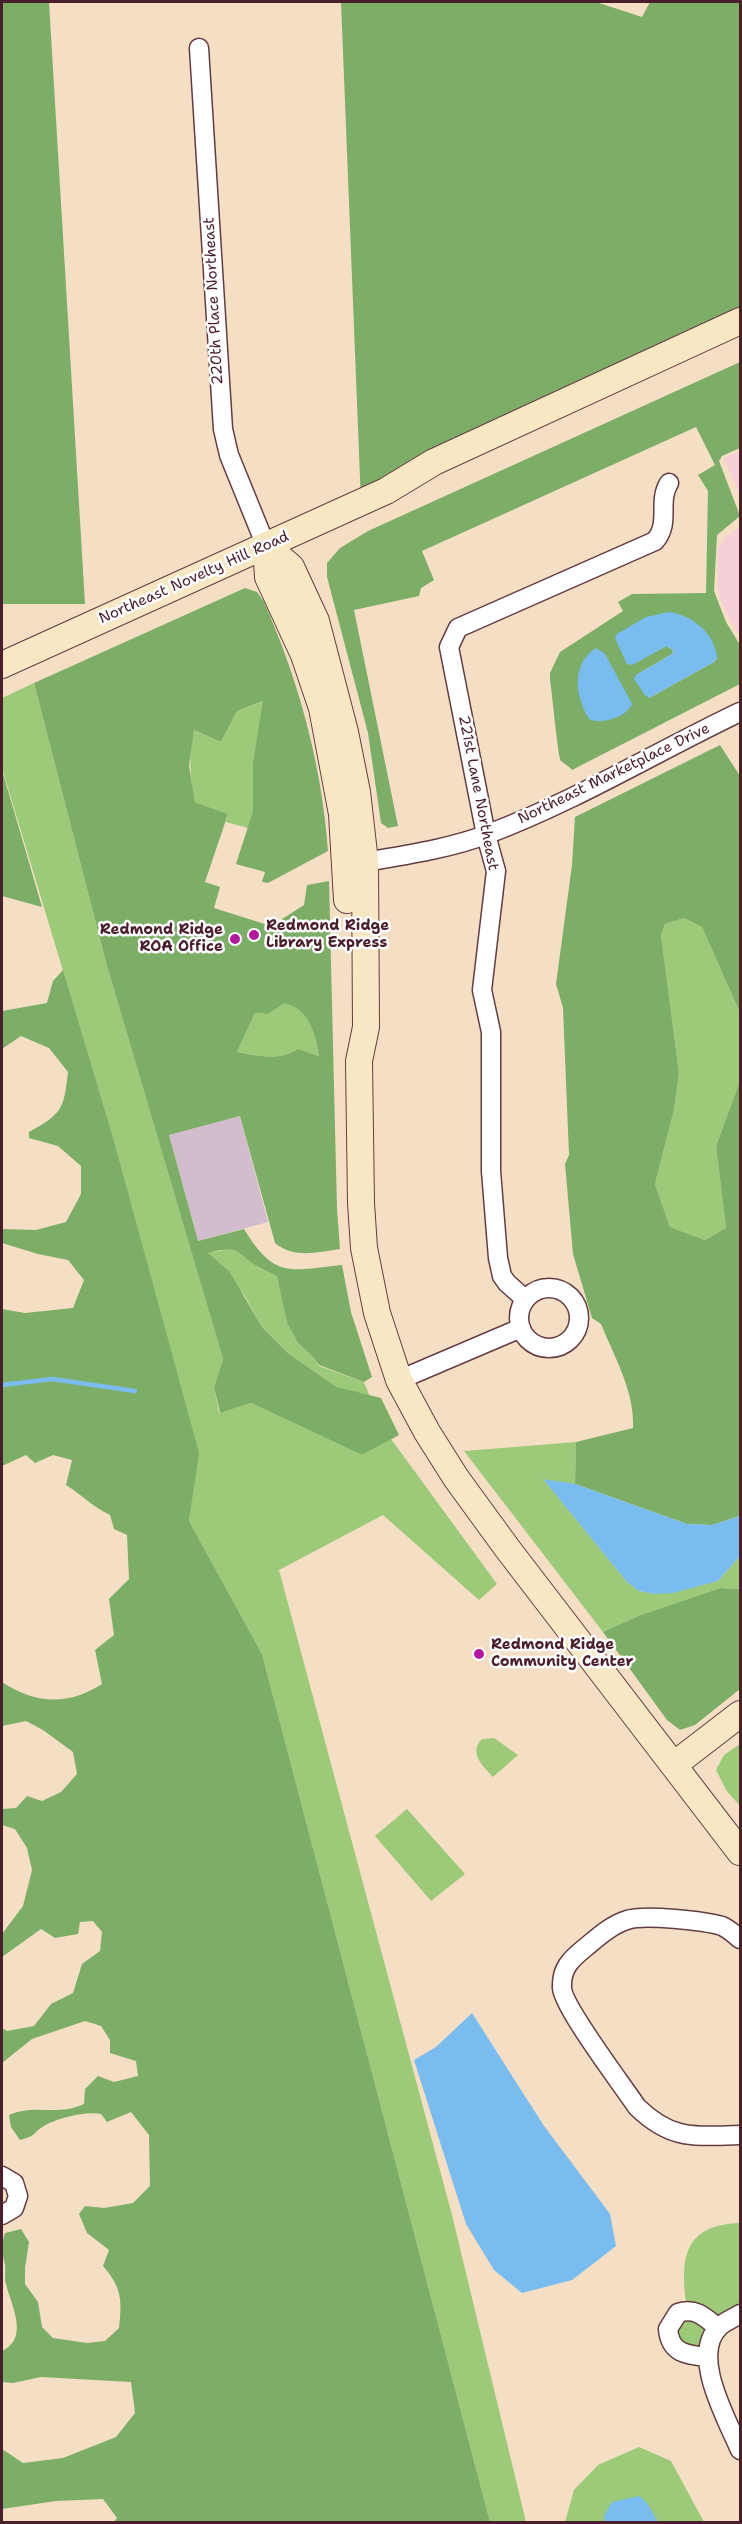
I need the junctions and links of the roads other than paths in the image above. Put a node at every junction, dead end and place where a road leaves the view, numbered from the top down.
1 (199, 48) dead end
2 (741, 321) edge
3 (741, 340) edge
4 (669, 483) dead end
5 (386, 491) junction
6 (267, 546) junction
7 (2, 665) edge
8 (741, 712) edge
9 (486, 835) junction
10 (356, 863) junction
11 (525, 1299) junction
12 (521, 1328) junction
13 (399, 1380) junction
14 (741, 1714) edge
15 (675, 1764) junction
16 (741, 1852) edge
17 (741, 1939) edge
18 (741, 2135) edge
19 (2, 2176) edge
20 (2, 2215) edge
21 (741, 2314) edge
22 (718, 2328) junction
23 (706, 2357) junction
24 (741, 2450) edge

1 - 6 street, 220th Place Northeast
2 - 5 street, Northeast Novelty Hill Road
3 - 5 street, Northeast Novelty Hill Road
4 - 9 street, 221st Lane Northeast
5 - 6 street, Northeast Novelty Hill Road
6 - 7 street, Northeast Novelty Hill Road
6 - 10 street
8 - 9 street, Northeast Marketplace Drive
9 - 10 street, Northeast Marketplace Drive
9 - 11 street, 221st Lane Northeast
10 - 13 street
11 - 12 street
11 - 12 street
12 - 13 street
13 - 15 street
14 - 15 street
15 - 16 street
17 - 18 street
19 - 20 street
21 - 22 street
22 - 23 street
22 - 23 street
23 - 24 street

